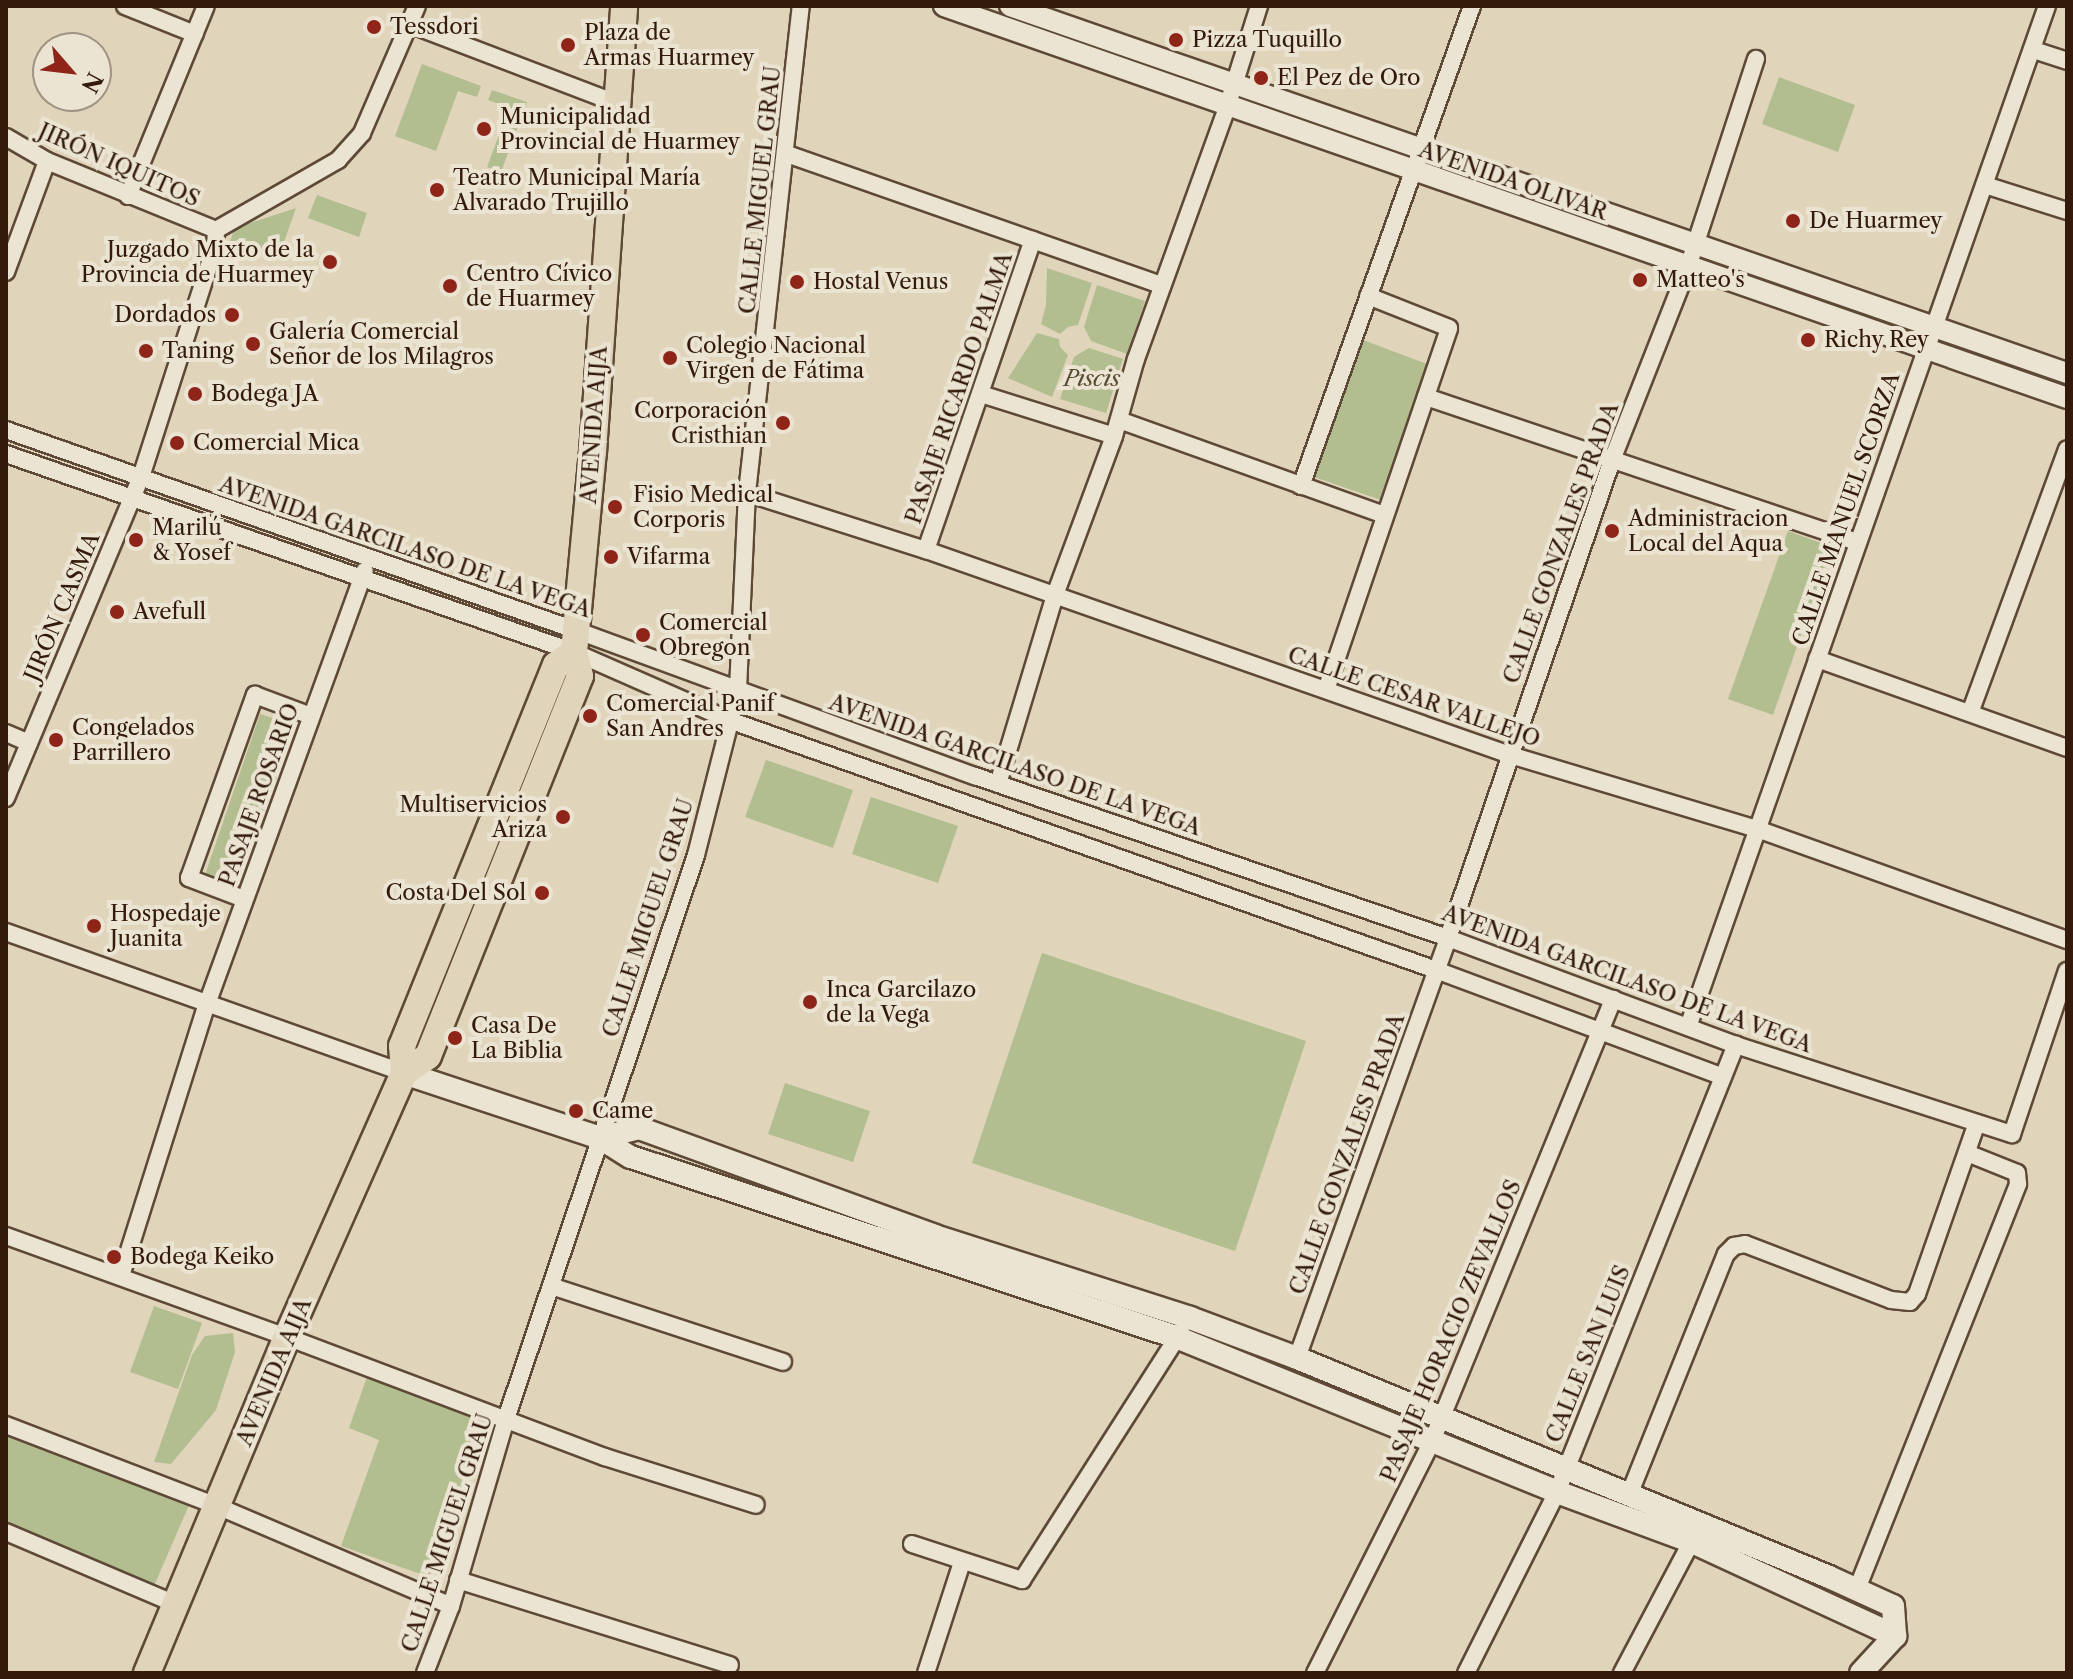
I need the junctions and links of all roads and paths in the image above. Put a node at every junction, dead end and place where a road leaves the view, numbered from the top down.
1 (125, 6) edge
2 (206, 6) edge
3 (417, 6) edge
4 (624, 6) edge
5 (801, 6) edge
6 (944, 6) edge
7 (1010, 6) edge
8 (1259, 6) edge
9 (1472, 6) edge
10 (2047, 6) edge
11 (1052, 13) edge
12 (409, 24) junction
13 (195, 34) junction
14 (1042, 41) junction
15 (2034, 50) junction
16 (1756, 59) dead end
17 (2067, 61) edge
18 (1234, 85) junction
19 (618, 104) junction
20 (1227, 107) junction
21 (6, 137) edge
22 (1420, 148) junction
23 (787, 154) junction
24 (47, 161) junction
25 (1412, 171) junction
26 (1985, 185) junction
27 (128, 196) junction
28 (2067, 211) edge
29 (216, 230) junction
30 (1033, 240) junction
31 (1695, 242) junction
32 (1688, 267) junction
33 (6, 272) edge
34 (1162, 285) junction
35 (1368, 296) junction
36 (1935, 326) junction
37 (1926, 350) junction
38 (2067, 373) edge
39 (981, 394) junction
40 (1426, 397) junction
41 (2067, 398) edge
42 (1116, 428) junction
43 (6, 430) edge
44 (2067, 449) edge
45 (6, 454) edge
46 (1612, 460) junction
47 (141, 477) junction
48 (1301, 486) junction
49 (747, 493) junction
50 (131, 498) junction
51 (1385, 515) junction
52 (1857, 542) junction
53 (926, 550) junction
54 (369, 558) junction
55 (362, 579) junction
56 (1055, 595) junction
57 (576, 642) junction
58 (1817, 659) junction
59 (738, 690) junction
60 (1326, 690) junction
61 (1970, 713) junction
62 (311, 716) junction
63 (729, 720) junction
64 (6, 733) edge
65 (29, 743) junction
66 (2067, 748) edge
67 (1510, 755) junction
68 (998, 784) junction
69 (6, 798) edge
70 (1757, 829) junction
71 (244, 899) junction
72 (6, 932) edge
73 (1448, 938) junction
74 (2067, 940) edge
75 (1436, 970) junction
76 (2067, 971) edge
77 (1613, 999) junction
78 (207, 1004) junction
79 (1688, 1027) junction
80 (1600, 1030) junction
81 (1736, 1045) junction
82 (404, 1073) junction
83 (1723, 1077) junction
84 (1977, 1123) junction
85 (600, 1138) junction
86 (1967, 1153) junction
87 (6, 1236) edge
88 (121, 1276) junction
89 (551, 1286) junction
90 (1190, 1318) junction
91 (287, 1337) junction
92 (1176, 1337) junction
93 (1297, 1358) junction
94 (783, 1362) dead end
95 (506, 1419) junction
96 (1441, 1420) junction
97 (6, 1425) edge
98 (1432, 1441) junction
99 (1565, 1469) junction
100 (1557, 1492) junction
101 (1629, 1495) junction
102 (756, 1505) dead end
103 (217, 1506) junction
104 (6, 1532) edge
105 (1696, 1533) junction
106 (912, 1544) dead end
107 (962, 1562) junction
108 (458, 1580) junction
109 (1857, 1589) junction
110 (176, 1604) junction
111 (451, 1606) junction
112 (1895, 1636) junction
113 (730, 1665) dead end
114 (147, 1673) edge
115 (425, 1673) edge
116 (926, 1673) edge
117 (1315, 1673) edge
118 (1466, 1673) edge
119 (1622, 1673) edge
120 (1861, 1673) edge

1 - 13 street
2 - 13 street
3 - 12 street
4 - 19 main road, AVENIDA AIJA
5 - 23 street, CALLE MIGUEL GRAU
6 - 14 street, AVENIDA OLIVAR
7 - 11 street, AVENIDA OLIVAR
8 - 18 street
9 - 22 street
10 - 15 street, CALLE MANUEL SCORZA
11 - 14 street
11 - 18 street, AVENIDA OLIVAR
12 - 19 street
12 - 29 street
13 - 27 street
14 - 20 street, AVENIDA OLIVAR
15 - 17 street
15 - 26 street, CALLE MANUEL SCORZA
16 - 31 street, CALLE GONZALES PRADA
18 - 20 street
18 - 22 street, AVENIDA OLIVAR
19 - 57 main road, AVENIDA AIJA
20 - 25 street, AVENIDA OLIVAR
20 - 34 street
21 - 24 street, JIRÓN IQUITOS
22 - 25 street
22 - 31 street, AVENIDA OLIVAR
23 - 30 street
23 - 49 street, CALLE MIGUEL GRAU
24 - 27 street, JIRÓN IQUITOS
24 - 33 street
25 - 32 street, AVENIDA OLIVAR
25 - 35 street
26 - 28 street
26 - 36 street, CALLE MANUEL SCORZA
27 - 29 street, JIRÓN IQUITOS
29 - 47 street, JIRÓN CASMA
30 - 34 street
30 - 39 street, PASAJE RICARDO PALMA
31 - 32 street, CALLE GONZALES PRADA
31 - 36 street, AVENIDA OLIVAR
32 - 37 street, AVENIDA OLIVAR
32 - 46 street, CALLE GONZALES PRADA
34 - 42 street
35 - 40 street
35 - 48 street
36 - 37 street, CALLE MANUEL SCORZA
36 - 38 street, AVENIDA OLIVAR
37 - 41 street, AVENIDA OLIVAR
37 - 52 street, CALLE MANUEL SCORZA
39 - 42 street
39 - 53 street, PASAJE RICARDO PALMA
40 - 46 street
40 - 51 street
42 - 48 street
42 - 56 street
43 - 47 street, AVENIDA GARCILASO DE LA VEGA
44 - 61 street
45 - 50 street, AVENIDA GARCILASO DE LA VEGA
46 - 52 street
46 - 67 street, CALLE GONZALES PRADA
47 - 50 street, JIRÓN CASMA
47 - 54 street, AVENIDA GARCILASO DE LA VEGA
48 - 51 street
49 - 53 street, CALLE CESAR VALLEJO
49 - 59 street, CALLE MIGUEL GRAU
50 - 55 street, AVENIDA GARCILASO DE LA VEGA
50 - 65 street, JIRÓN CASMA
51 - 60 street
52 - 58 street, CALLE MANUEL SCORZA
53 - 56 street, CALLE CESAR VALLEJO
54 - 55 street, PASAJE ROSARIO
54 - 57 street, AVENIDA GARCILASO DE LA VEGA
55 - 57 street, AVENIDA GARCILASO DE LA VEGA
55 - 62 street, PASAJE ROSARIO
56 - 60 street, CALLE CESAR VALLEJO
56 - 68 street
57 - 59 street, AVENIDA GARCILASO DE LA VEGA
57 - 63 street, AVENIDA GARCILASO DE LA VEGA
57 - 82 main road, AVENIDA AIJA
58 - 61 street
58 - 70 street, CALLE MANUEL SCORZA
59 - 63 street, CALLE MIGUEL GRAU
59 - 68 street, AVENIDA GARCILASO DE LA VEGA
60 - 67 street, CALLE CESAR VALLEJO
61 - 66 street
62 - 71 street, PASAJE ROSARIO
62 - 71 street
63 - 75 street, AVENIDA GARCILASO DE LA VEGA
63 - 85 street, CALLE MIGUEL GRAU
64 - 65 street
65 - 69 street, JIRÓN CASMA
67 - 70 street, CALLE CESAR VALLEJO
67 - 73 street, CALLE GONZALES PRADA
68 - 73 street, AVENIDA GARCILASO DE LA VEGA
70 - 74 street, CALLE CESAR VALLEJO
70 - 79 street, CALLE MANUEL SCORZA
71 - 78 street, PASAJE ROSARIO
72 - 78 street
73 - 75 street, CALLE GONZALES PRADA
73 - 77 street, AVENIDA GARCILASO DE LA VEGA
75 - 80 street, AVENIDA GARCILASO DE LA VEGA
75 - 93 street, CALLE GONZALES PRADA
76 - 84 street, AVENIDA GARCILASO DE LA VEGA
77 - 79 street, AVENIDA GARCILASO DE LA VEGA
77 - 80 street, PASAJE HORACIO ZEVALLOS
78 - 82 street
78 - 88 street, PASAJE ROSARIO
79 - 81 street, AVENIDA GARCILASO DE LA VEGA
80 - 83 street, AVENIDA GARCILASO DE LA VEGA
80 - 96 street, PASAJE HORACIO ZEVALLOS
81 - 83 street, CALLE SAN LUIS
81 - 84 street, AVENIDA GARCILASO DE LA VEGA
82 - 85 main road
82 - 91 main road, AVENIDA AIJA
83 - 99 street, CALLE SAN LUIS
84 - 86 street
85 - 89 street, CALLE MIGUEL GRAU
85 - 90 main road
85 - 92 main road
86 - 101 street
86 - 109 street
87 - 88 street
88 - 91 street
89 - 94 street
89 - 95 street, CALLE MIGUEL GRAU
90 - 92 street
90 - 93 main road
91 - 95 street
91 - 103 main road, AVENIDA AIJA
92 - 98 main road
92 - 107 street
93 - 96 main road
95 - 102 street
95 - 108 street, CALLE MIGUEL GRAU
96 - 98 street, PASAJE HORACIO ZEVALLOS
96 - 99 main road
97 - 103 street
98 - 100 main road
98 - 117 street, PASAJE HORACIO ZEVALLOS
99 - 100 street, CALLE SAN LUIS
99 - 101 main road
100 - 105 main road
100 - 118 street, CALLE SAN LUIS
101 - 105 main road
103 - 110 main road, AVENIDA AIJA
103 - 111 street
104 - 110 street
105 - 109 main road
105 - 112 main road
105 - 119 street
106 - 107 street
107 - 116 street
108 - 111 street, CALLE MIGUEL GRAU
108 - 113 street
109 - 112 main road
110 - 114 main road, AVENIDA AIJA
111 - 115 street, CALLE MIGUEL GRAU
112 - 120 main road

